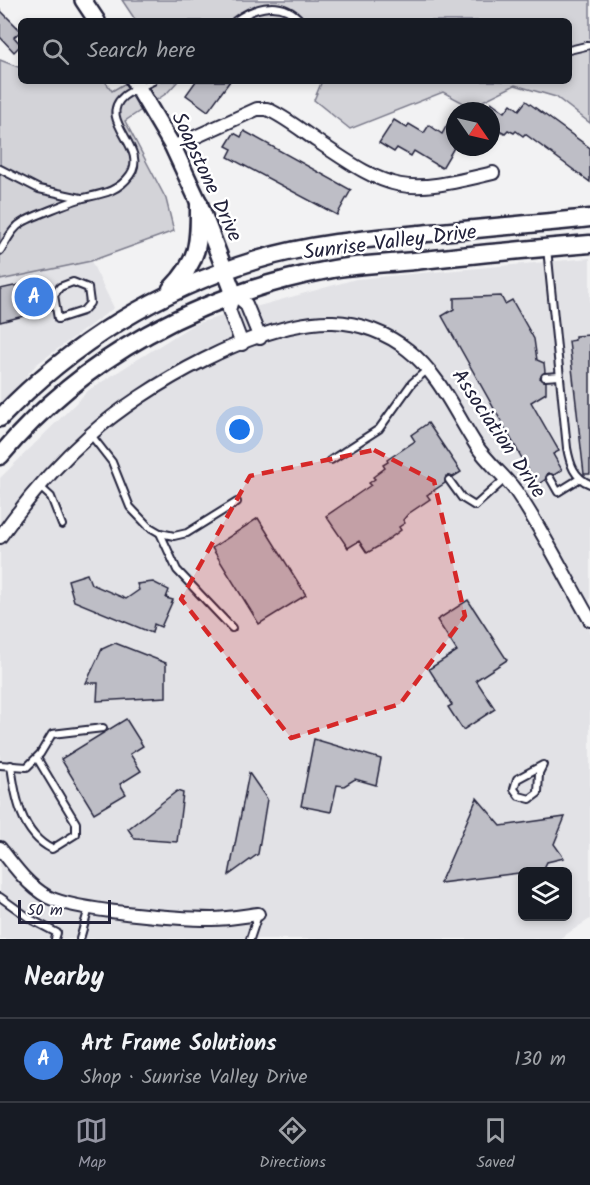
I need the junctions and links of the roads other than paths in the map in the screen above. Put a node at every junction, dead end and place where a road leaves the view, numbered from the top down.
1 (83, 0) edge
2 (255, 0) edge
3 (252, 9) junction
4 (95, 18) edge
5 (239, 18) edge
6 (298, 18) edge
7 (590, 45) edge
8 (572, 49) edge
9 (136, 85) edge
10 (173, 147) junction
11 (0, 169) edge
12 (493, 173) dead end
13 (82, 198) junction
14 (199, 202) junction
15 (590, 218) edge
16 (590, 244) edge
17 (547, 247) junction
18 (0, 250) edge
19 (224, 270) junction
20 (234, 294) junction
21 (163, 296) junction
22 (58, 319) joint
23 (260, 338) junction
24 (242, 344) junction
25 (429, 369) junction
26 (560, 376) junction
27 (545, 377) dead end
28 (0, 418) edge
29 (91, 434) junction
30 (0, 456) edge
31 (331, 460) dead end
32 (550, 477) dead end
33 (579, 478) junction
34 (505, 479) junction
35 (449, 480) dead end
36 (590, 484) edge
37 (39, 486) junction
38 (237, 502) dead end
39 (62, 525) dead end
40 (160, 533) junction
41 (0, 537) edge
42 (590, 620) edge
43 (232, 628) dead end
44 (103, 728) dead end
45 (37, 758) junction
46 (0, 765) edge
47 (12, 765) junction
48 (543, 765) joint
49 (0, 848) edge
50 (0, 897) edge
51 (89, 907) junction
52 (258, 914) joint
53 (55, 939) edge
54 (80, 939) edge
55 (250, 939) edge

1 - 4 street
2 - 3 lane
3 - 5 lane
3 - 6 lane
7 - 8 lane
9 - 10 street, Soapstone Drive
9 - 13 lane
10 - 12 street
10 - 14 street, Soapstone Drive
11 - 13 lane
13 - 18 lane
14 - 19 street, Soapstone Drive
14 - 21 main road
15 - 19 main road, Sunrise Valley Drive
16 - 17 main road, Sunrise Valley Drive
17 - 20 main road, Sunrise Valley Drive
17 - 26 lane
19 - 20 street, Soapstone Drive
19 - 21 main road, Sunrise Valley Drive
20 - 23 street
20 - 24 street
20 - 30 main road, Sunrise Valley Drive
21 - 28 main road, Sunrise Valley Drive
22 - 22 lane
23 - 24 street, Association Drive
23 - 25 street, Association Drive
24 - 29 street, Association Drive
25 - 31 lane
25 - 34 street, Association Drive
26 - 27 lane
26 - 33 lane
29 - 37 street, Association Drive
29 - 40 lane
32 - 33 lane
33 - 36 lane
34 - 35 lane
34 - 42 street, Association Drive
37 - 39 lane
37 - 41 street, Association Drive
38 - 40 lane
40 - 43 lane
44 - 45 lane
45 - 47 lane
45 - 47 lane
46 - 47 lane
48 - 48 lane
49 - 51 street
50 - 53 lane
51 - 52 street
51 - 54 lane
52 - 55 lane

